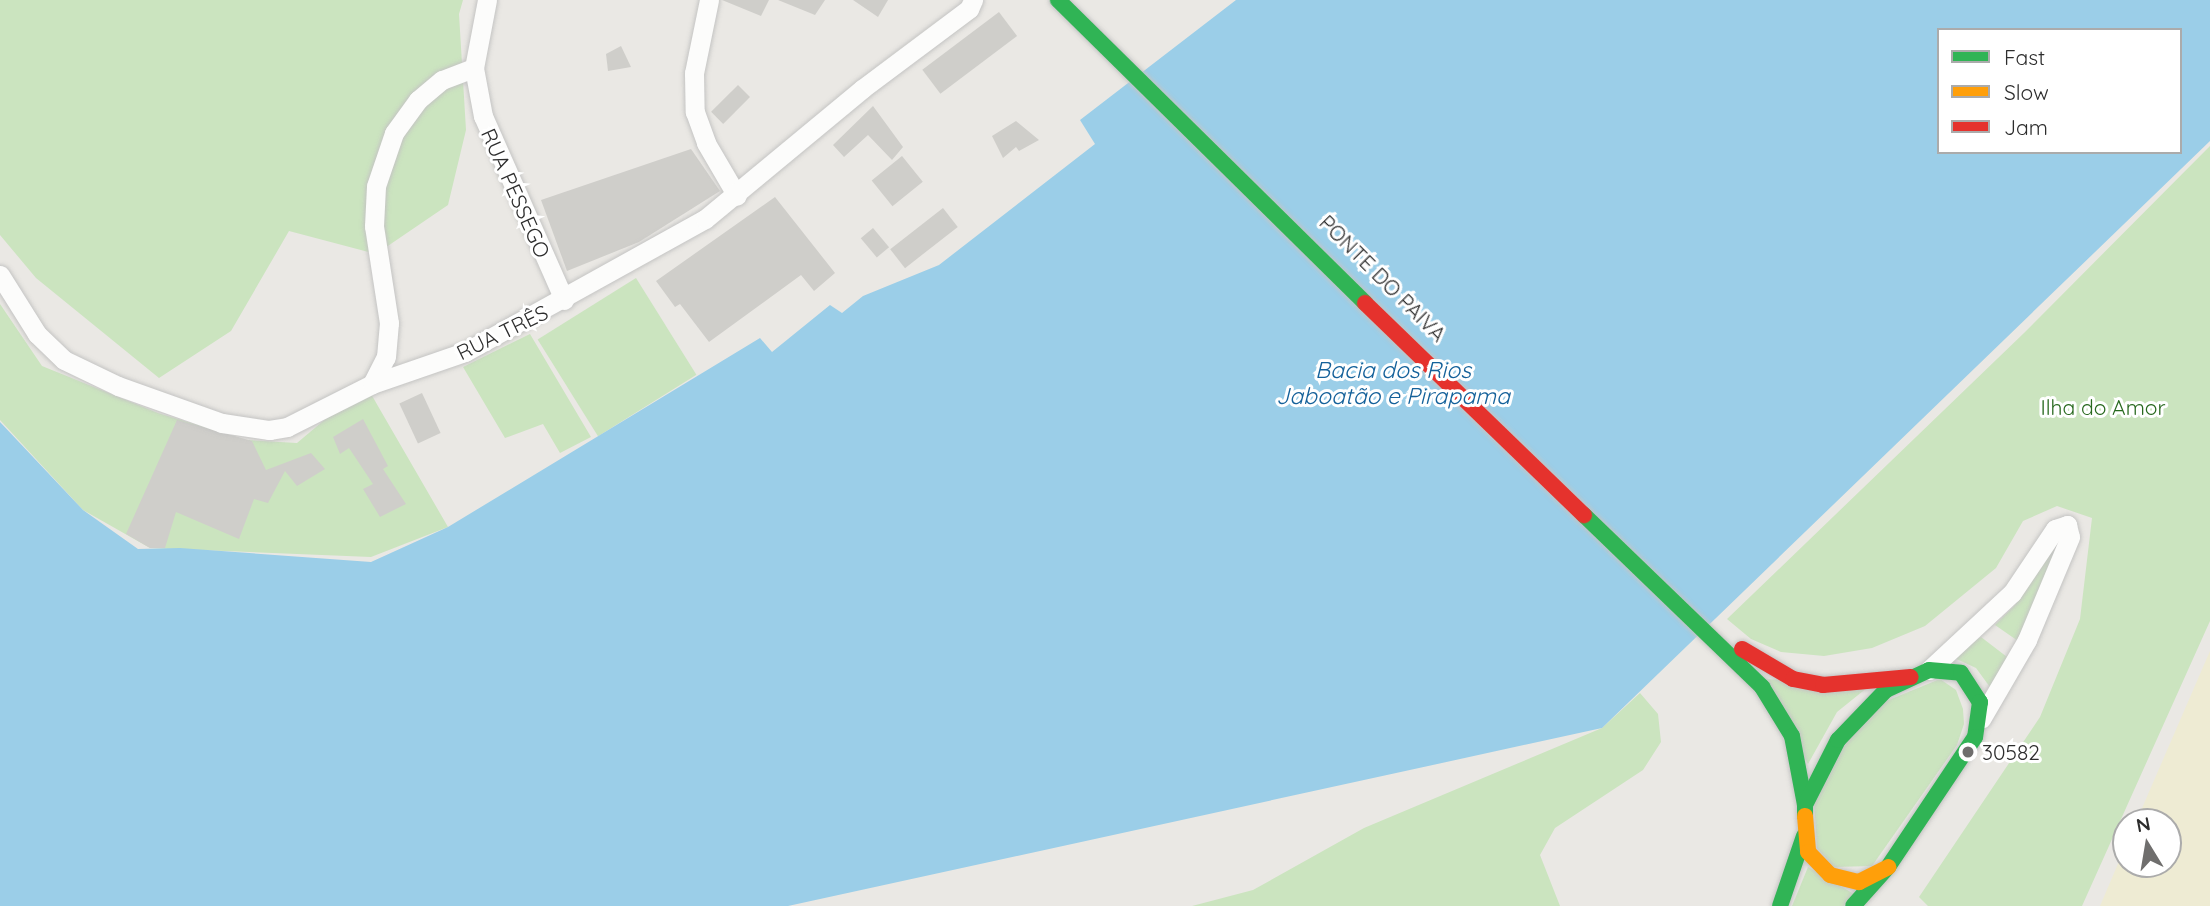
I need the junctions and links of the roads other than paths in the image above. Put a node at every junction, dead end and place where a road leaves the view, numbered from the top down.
1 (487, 0) edge
2 (709, 0) edge
3 (973, 0) edge
4 (1058, 0) edge
5 (1075, 0) edge
6 (1112, 48) junction
7 (474, 68) junction
8 (737, 196) junction
9 (0, 275) edge
10 (565, 300) junction
11 (372, 384) junction
12 (1742, 658) junction
13 (1920, 674) junction
14 (1981, 719) junction
15 (1805, 805) junction
16 (1804, 836) junction
17 (1888, 867) junction
18 (1780, 906) edge
19 (1853, 906) edge

1 - 7 street, RUA PESSEGO
2 - 8 street
3 - 8 street, RUA TRÊS
4 - 6 main road
5 - 6 main road
6 - 12 main road, PONTE DO PAIVA
7 - 10 street, RUA PESSEGO
7 - 11 street
8 - 10 street, RUA TRÊS
9 - 11 street, RUA TRÊS
10 - 11 street, RUA TRÊS
12 - 13 main road
12 - 15 main road
13 - 14 main road
13 - 14 street
13 - 15 main road
14 - 17 main road
15 - 16 main road
16 - 17 main road
16 - 18 main road
17 - 19 main road

